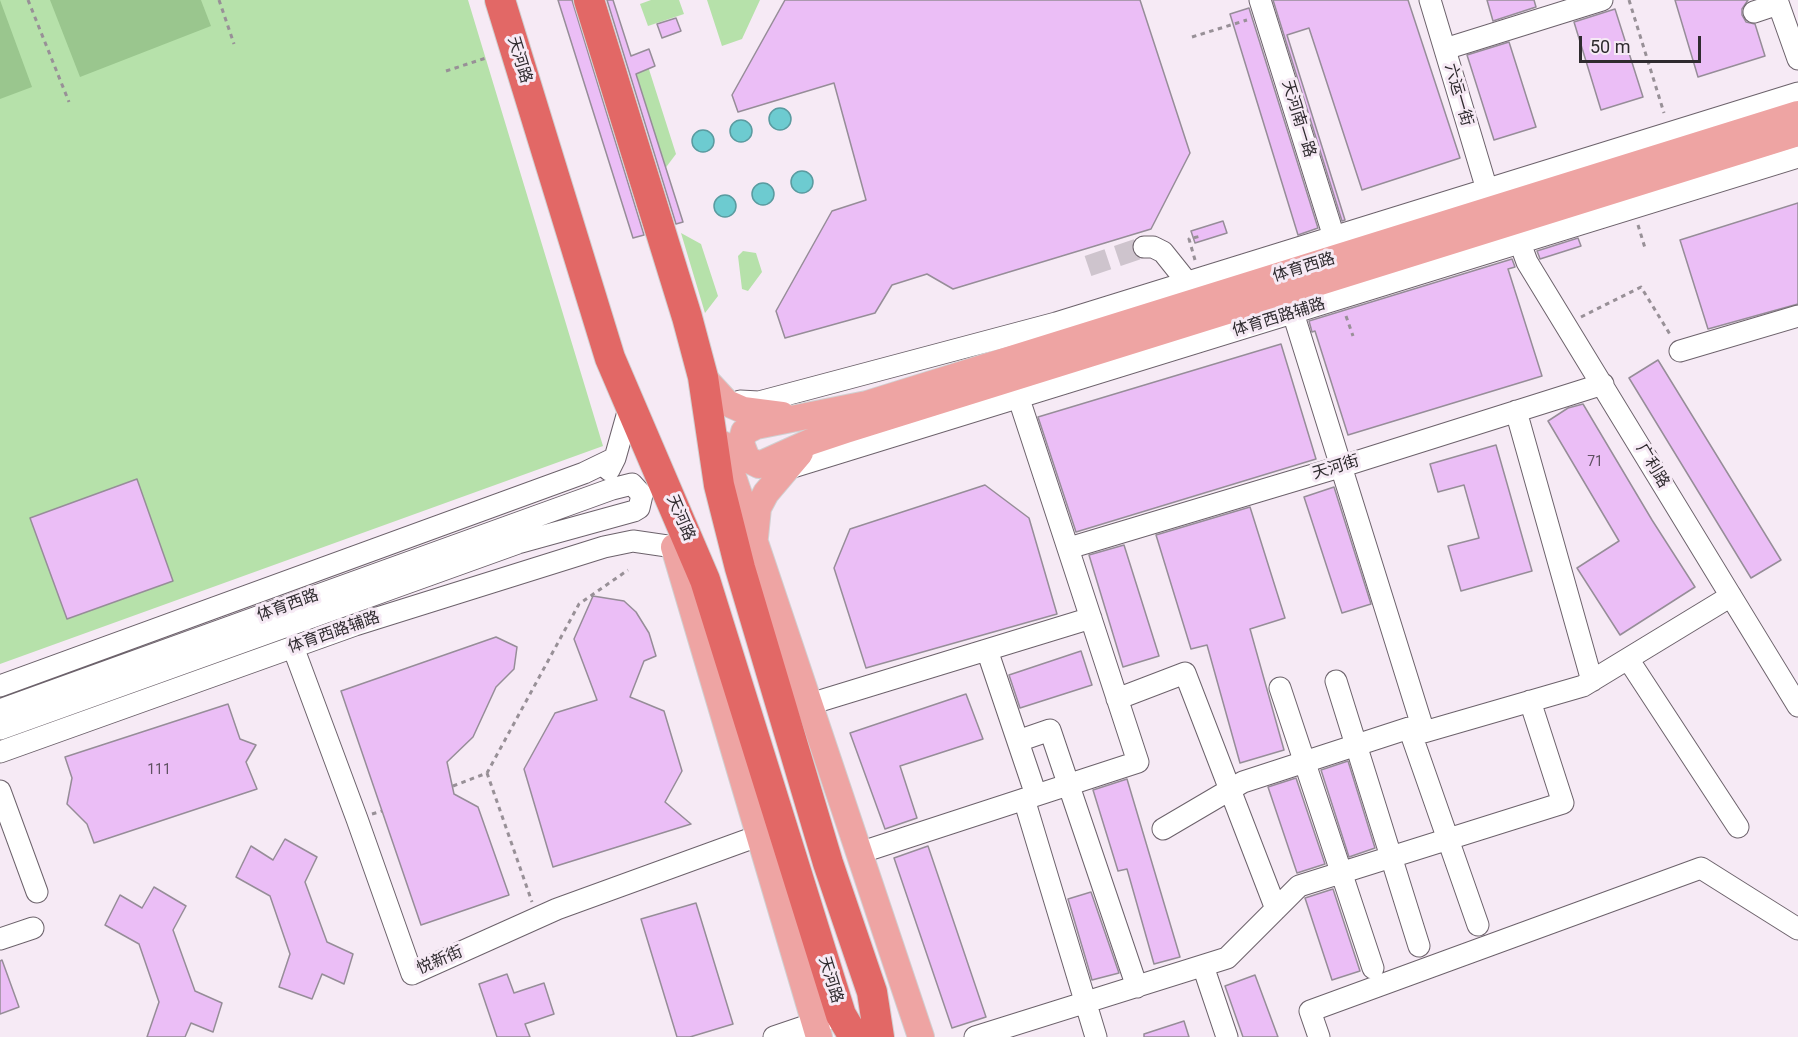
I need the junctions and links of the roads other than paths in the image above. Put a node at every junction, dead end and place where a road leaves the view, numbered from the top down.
1 (500, 0) edge
2 (589, 0) edge
3 (1430, 0) edge
4 (1602, 0) edge
5 (1778, 2) edge
6 (1256, 9) edge
7 (1754, 12) dead end
8 (1444, 49) junction
9 (1798, 59) edge
10 (1798, 93) edge
11 (1798, 114) edge
12 (1798, 133) edge
13 (1692, 136) junction
14 (1798, 157) edge
15 (1654, 191) junction
16 (1503, 217) junction
17 (1144, 247) dead end
18 (1337, 247) junction
19 (1187, 282) junction
20 (1291, 303) junction
21 (1798, 316) edge
22 (1680, 351) road end
23 (894, 364) junction
24 (703, 377) junction
25 (1603, 384) junction
26 (900, 394) junction
27 (1019, 399) junction
28 (630, 405) junction
29 (1516, 411) junction
30 (810, 430) junction
31 (615, 458) junction
32 (1343, 466) junction
33 (659, 468) junction
34 (770, 468) junction
35 (576, 501) junction
36 (572, 527) junction
37 (755, 538) junction
38 (674, 546) junction
39 (1069, 548) junction
40 (705, 580) junction
41 (1731, 596) junction
42 (1091, 618) junction
43 (293, 647) junction
44 (987, 650) junction
45 (1628, 659) junction
46 (1336, 681) dead end
47 (1587, 683) junction
48 (0, 686) edge
49 (1280, 688) dead end
50 (1117, 699) junction
51 (1530, 701) junction
52 (810, 704) junction
53 (1798, 706) edge
54 (0, 710) edge
55 (75, 713) junction
56 (0, 729) edge
57 (1018, 741) junction
58 (0, 752) edge
59 (1068, 785) junction
60 (0, 791) edge
61 (1030, 797) junction
62 (1738, 827) dead end
63 (1163, 829) dead end
64 (758, 836) junction
65 (859, 853) junction
66 (38, 892) dead end
67 (1276, 909) junction
68 (1478, 925) dead end
69 (33, 928) dead end
70 (1798, 929) edge
71 (0, 939) edge
72 (1419, 946) dead end
73 (1203, 966) junction
74 (1373, 968) dead end
75 (1137, 987) junction
76 (872, 992) junction
77 (835, 1030) edge
78 (774, 1037) edge
79 (879, 1037) edge
80 (895, 1037) edge
81 (921, 1037) edge
82 (975, 1037) edge
83 (1095, 1037) edge
84 (1227, 1037) edge
85 (1319, 1037) edge

1 - 28 highway, 天河路
2 - 24 highway
3 - 8 street, 六运一街
4 - 8 street
5 - 7 street
5 - 9 street
6 - 18 street, 天河南一路
8 - 16 street, 六运一街
10 - 13 street
11 - 13 main road, 体育西路
12 - 15 main road, 体育西路
13 - 16 main road, 体育西路
14 - 15 street
15 - 16 main road, 体育西路
16 - 18 main road, 体育西路
16 - 20 main road, 体育西路
16 - 25 street, 广利路
17 - 19 street
18 - 19 street
18 - 26 main road, 体育西路
19 - 23 street
20 - 27 street, 体育西路辅路
20 - 30 main road, 体育西路
20 - 32 street
21 - 22 street
23 - 24 street
23 - 26 street
24 - 30 main road
24 - 37 main road
24 - 76 highway
25 - 29 street, 天河街
25 - 41 street, 广利路
26 - 30 main road, 体育西路
27 - 34 street, 体育西路辅路
27 - 39 street
28 - 31 street
28 - 33 highway, 天河路
29 - 32 street, 天河街
29 - 47 street
30 - 34 main road
30 - 34 main road
31 - 35 street
31 - 48 street
32 - 39 street, 天河街
32 - 51 street
33 - 38 street
33 - 40 highway, 天河路
34 - 37 main road
35 - 36 street, 体育西路
35 - 54 street, 体育西路
36 - 38 street
36 - 55 street, 体育西路
37 - 52 main road
38 - 40 street
38 - 43 street, 体育西路辅路
38 - 64 main road
39 - 42 street
40 - 77 highway, 天河路
41 - 45 street
41 - 53 street, 广利路
42 - 44 street
42 - 50 street
43 - 55 street, 体育西路辅路
43 - 64 street, 悦新街
44 - 52 street
44 - 57 street
45 - 47 street
45 - 62 street
46 - 72 street
47 - 51 street
49 - 74 street
50 - 59 street
50 - 67 street
51 - 67 street
52 - 65 main road
55 - 56 street, 体育西路
55 - 58 street, 体育西路辅路
57 - 59 street
57 - 61 street
59 - 61 street
59 - 75 street
60 - 66 street
61 - 65 street
61 - 83 street
63 - 68 street
64 - 77 main road
65 - 81 main road
67 - 73 street
69 - 71 street
70 - 85 street
73 - 75 street
73 - 84 street
75 - 82 street
76 - 79 highway
76 - 80 highway
77 - 78 street

